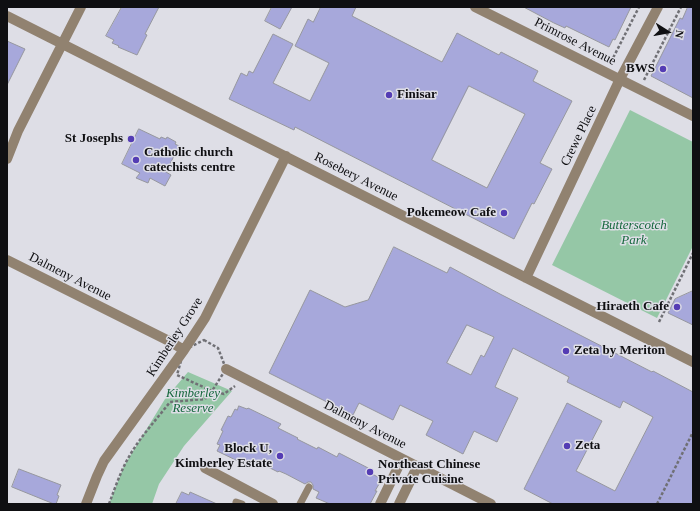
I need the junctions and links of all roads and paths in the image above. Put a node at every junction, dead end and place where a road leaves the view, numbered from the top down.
1 (81, 7) edge
2 (475, 7) edge
3 (639, 7) edge
4 (658, 7) edge
5 (681, 7) edge
6 (7, 16) edge
7 (62, 44) junction
8 (611, 63) dead end
9 (620, 80) junction
10 (639, 89) junction
11 (693, 116) edge
12 (286, 156) junction
13 (7, 159) edge
14 (693, 253) edge
15 (7, 260) edge
16 (526, 278) junction
17 (659, 322) dead end
18 (204, 340) dead end
19 (218, 348) dead end
20 (184, 350) junction
21 (693, 362) edge
22 (226, 369) joint
23 (177, 375) dead end
24 (245, 379) junction
25 (212, 391) junction
26 (693, 432) edge
27 (402, 459) junction
28 (417, 467) junction
29 (204, 468) dead end
30 (309, 487) dead end
31 (86, 504) edge
32 (109, 504) edge
33 (273, 504) edge
34 (300, 504) edge
35 (380, 504) edge
36 (399, 504) edge
37 (491, 504) edge
38 (656, 504) edge

1 - 7 street
2 - 9 street, Primrose Avenue
3 - 8 path
4 - 9 street, Crewe Place
5 - 10 path
6 - 7 street, Rosebery Avenue
7 - 12 street, Rosebery Avenue
7 - 13 street
9 - 10 street, Primrose Avenue
9 - 16 street, Crewe Place
10 - 11 street, Primrose Avenue
12 - 16 street, Rosebery Avenue
12 - 20 street, Kimberley Grove
14 - 17 path
15 - 20 street, Dalmeny Avenue
16 - 21 street, Rosebery Avenue
18 - 19 path
20 - 31 street, Kimberley Grove
22 - 24 street, Dalmeny Avenue
22 - 25 path
23 - 25 path
24 - 25 path
24 - 27 street, Dalmeny Avenue
25 - 32 path
26 - 38 path
27 - 28 street, Dalmeny Avenue
27 - 35 street
28 - 36 street
28 - 37 street, Dalmeny Avenue
29 - 33 street
30 - 34 lane

